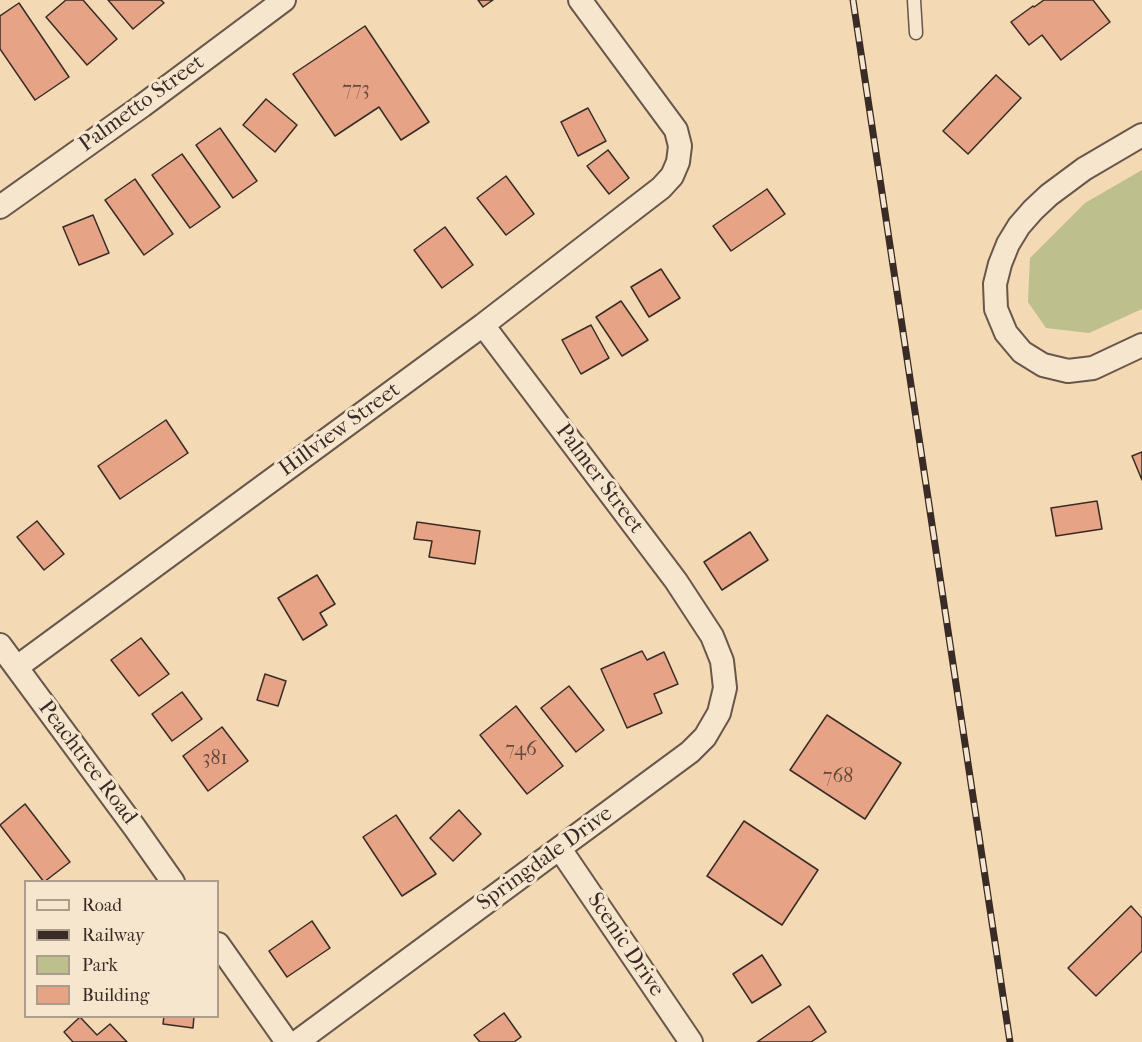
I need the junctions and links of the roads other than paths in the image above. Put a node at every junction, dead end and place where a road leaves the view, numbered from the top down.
1 (284, 0) edge
2 (580, 0) edge
3 (914, 0) edge
4 (916, 33) dead end
5 (1142, 135) edge
6 (0, 207) edge
7 (483, 325) junction
8 (1142, 345) edge
9 (712, 636) joint
10 (0, 645) edge
11 (16, 668) junction
12 (560, 849) junction
13 (172, 880) edge
14 (219, 945) edge
15 (287, 1042) edge
16 (297, 1042) edge
17 (691, 1042) edge

1 - 6 street, Palmetto Street
2 - 7 street, Hillview Street
3 - 4 lane
5 - 8 street
7 - 9 street, Palmer Street
7 - 11 street, Hillview Street
9 - 12 street, Springdale Drive
10 - 11 street, Peachtree Road
11 - 13 street, Peachtree Road
12 - 16 street, Springdale Drive
12 - 17 street, Scenic Drive
14 - 15 street

